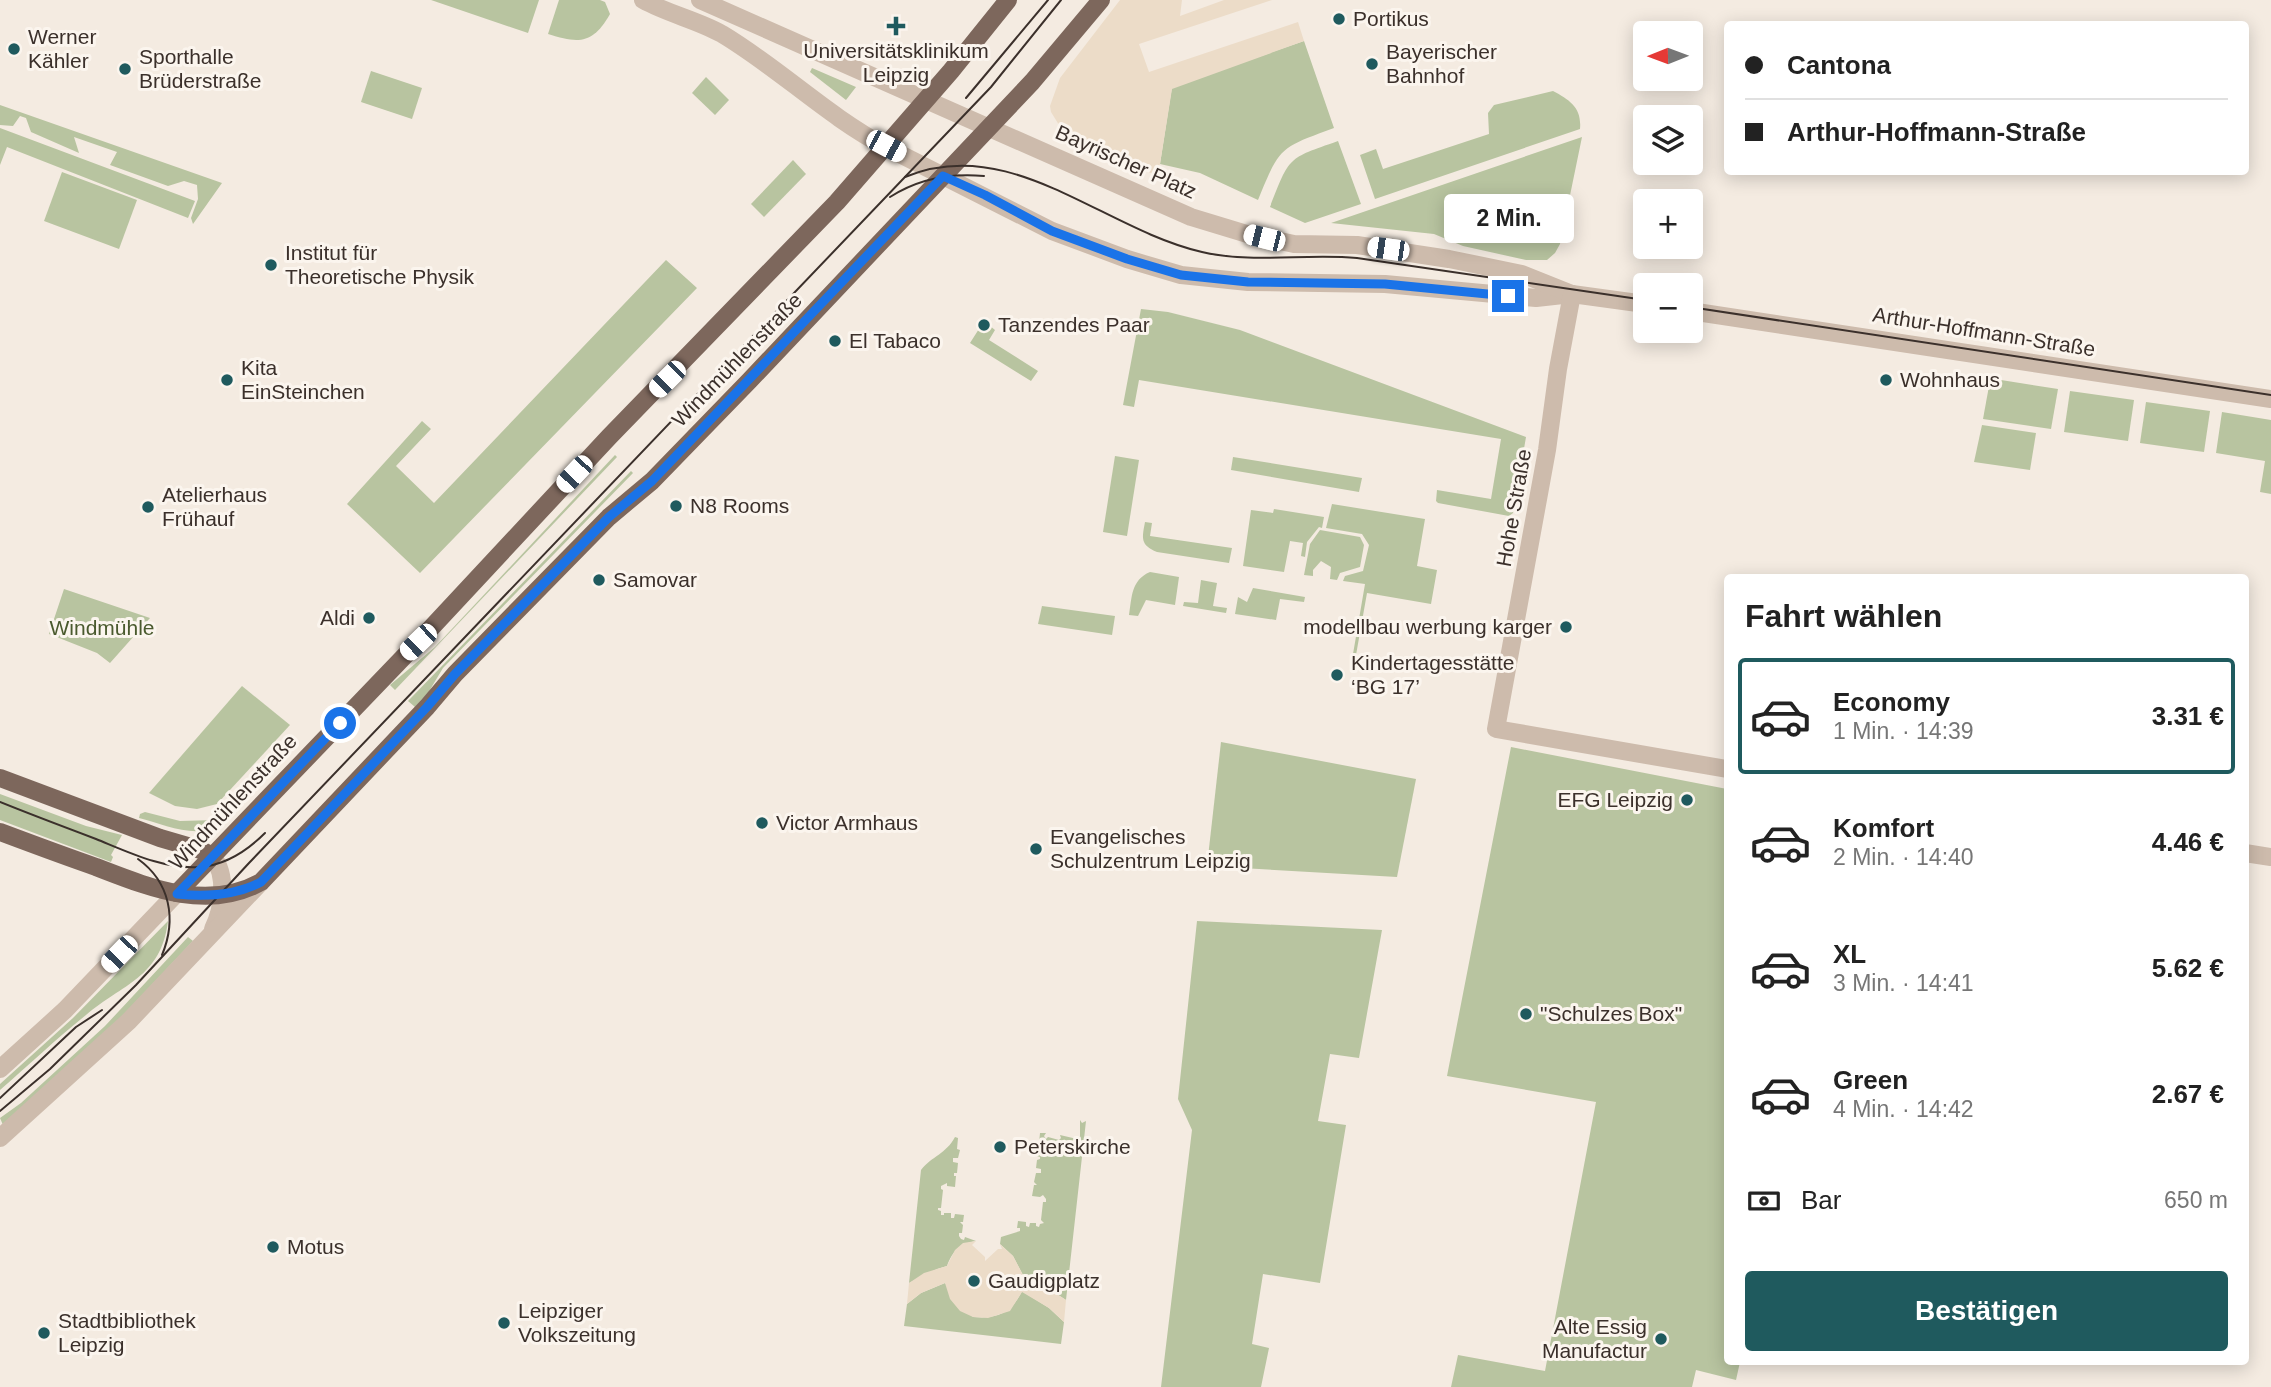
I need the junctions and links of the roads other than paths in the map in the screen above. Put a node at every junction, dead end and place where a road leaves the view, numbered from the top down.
1 (643, 0) edge
2 (699, 0) edge
3 (1008, 0) edge
4 (1101, 0) edge
5 (927, 100) junction
6 (989, 127) junction
7 (886, 146) junction
8 (943, 176) junction
9 (1572, 294) junction
10 (1633, 302) edge
11 (1703, 313) edge
12 (2271, 399) edge
13 (1724, 768) edge
14 (0, 778) edge
15 (0, 832) edge
16 (2249, 854) edge
17 (212, 856) junction
18 (2271, 857) edge
19 (261, 882) junction
20 (177, 894) junction
21 (221, 894) junction
22 (207, 938) junction
23 (0, 1069) edge
24 (0, 1138) edge

1 - 7 street
2 - 5 street, Bayrischer Platz
3 - 5 main road
4 - 6 main road
5 - 6 street, Bayrischer Platz
5 - 7 main road
6 - 8 main road
6 - 9 street, Bayrischer Platz
7 - 8 street
7 - 17 main road, Windmühlenstraße
8 - 9 street
8 - 19 main road, Windmühlenstraße
9 - 10 street
9 - 13 street, Hohe Straße
11 - 12 street, Arthur-Hoffmann-Straße
14 - 17 main road
15 - 20 main road
16 - 18 street
17 - 20 main road, Windmühlenstraße
17 - 21 street
19 - 21 main road
19 - 22 street, Windmühlenstraße
20 - 21 main road
20 - 23 street, Windmühlenstraße
21 - 22 street
22 - 24 street, Windmühlenstraße

